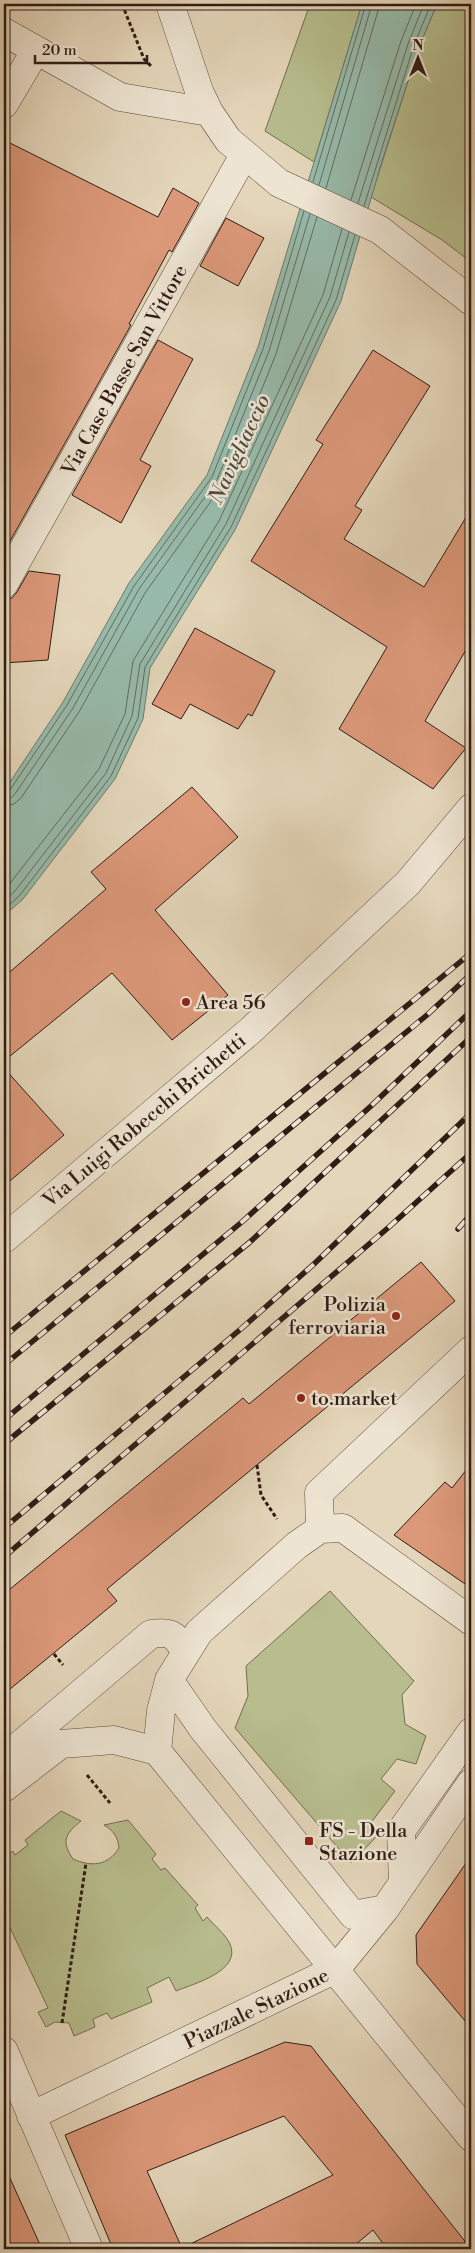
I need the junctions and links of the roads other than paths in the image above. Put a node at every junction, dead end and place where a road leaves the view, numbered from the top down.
1 (170, 4) edge
2 (4, 32) edge
3 (36, 50) junction
4 (4, 104) edge
5 (209, 112) junction
6 (244, 155) junction
7 (471, 301) edge
8 (4, 584) edge
9 (471, 808) edge
10 (4, 1239) edge
11 (471, 1350) edge
12 (320, 1528) junction
13 (471, 1621) edge
14 (184, 1652) junction
15 (169, 1680) junction
16 (471, 1732) edge
17 (157, 1751) junction
18 (4, 1766) edge
19 (471, 1782) edge
20 (4, 1788) edge
21 (403, 1884) junction
22 (385, 1909) junction
23 (336, 1969) junction
24 (4, 2051) edge
25 (31, 2116) junction
26 (471, 2137) edge
27 (89, 2249) edge

1 - 5 street
2 - 3 street
3 - 4 street
3 - 5 street
5 - 6 street
6 - 7 street
6 - 8 street, Via Case Basse San Vittore
9 - 10 street, Via Luigi Robecchi Brichetti
11 - 12 street
12 - 13 street
12 - 14 street
14 - 15 street
14 - 18 street
15 - 17 street
15 - 22 street
16 - 21 street
17 - 20 street
17 - 23 street
19 - 21 street, Piazzale Stazione
21 - 22 street, Piazzale Stazione
22 - 23 street, Piazzale Stazione
23 - 25 street, Piazzale Stazione
23 - 26 street
24 - 25 street
25 - 27 street

